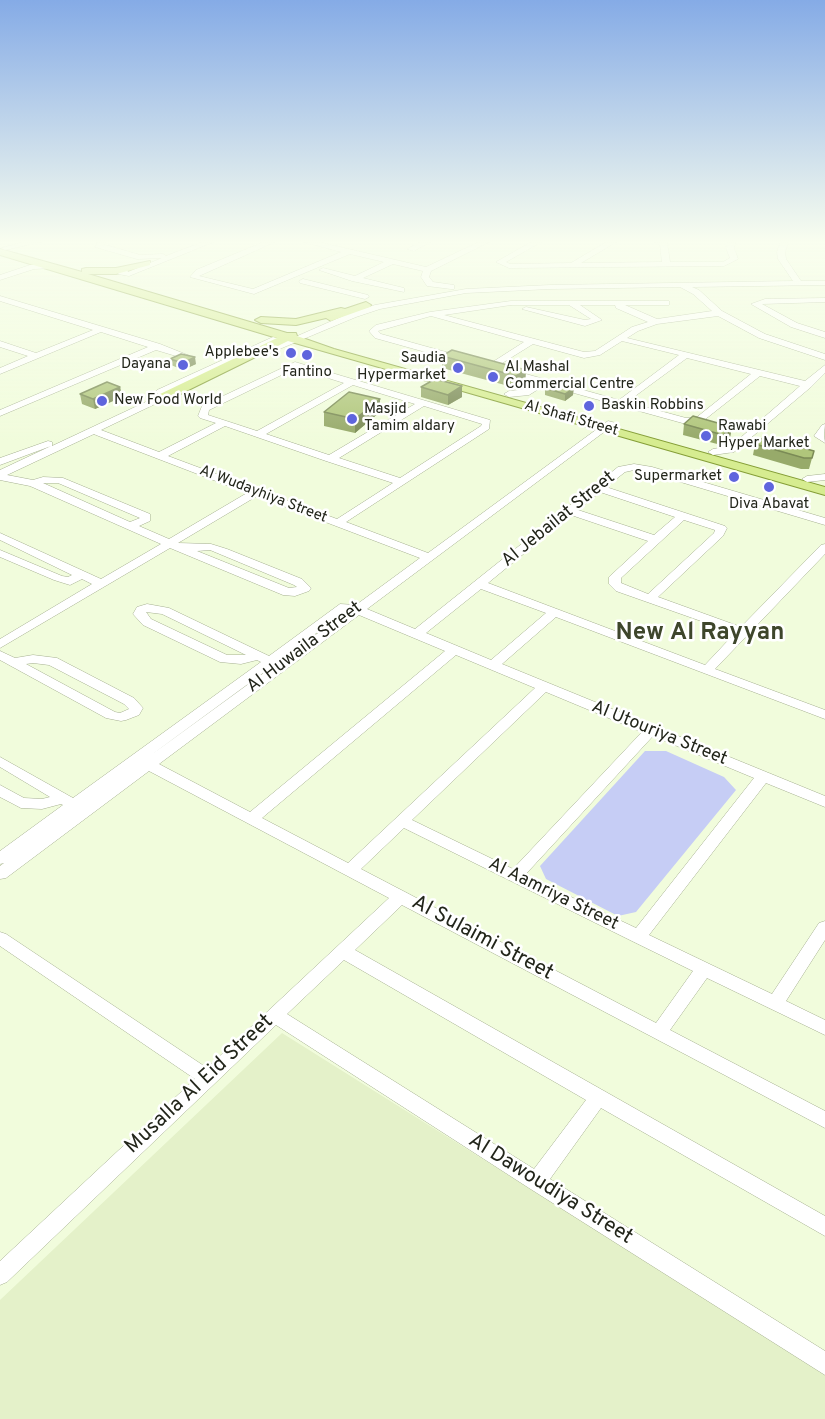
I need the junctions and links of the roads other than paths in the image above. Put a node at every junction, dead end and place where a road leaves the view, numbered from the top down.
1 (29, 307) edge
2 (190, 307) edge
3 (205, 307) edge
4 (350, 307) edge
5 (353, 307) edge
6 (377, 307) edge
7 (480, 307) edge
8 (519, 307) edge
9 (578, 307) edge
10 (623, 307) edge
11 (714, 307) edge
12 (759, 307) edge
13 (341, 311) junction
14 (719, 313) junction
15 (430, 314) junction
16 (225, 317) junction
17 (252, 322) junction
18 (656, 322) junction
19 (327, 325) junction
20 (794, 325) junction
21 (783, 329) dead end
22 (102, 330) junction
23 (772, 332) dead end
24 (293, 335) junction
25 (825, 335) edge
26 (762, 336) junction
27 (619, 338) junction
28 (531, 341) junction
29 (0, 344) edge
30 (157, 346) junction
31 (334, 349) junction
32 (255, 352) junction
33 (685, 355) junction
34 (36, 356) junction
35 (186, 356) edge
36 (825, 357) edge
37 (383, 359) junction
38 (468, 361) edge
39 (479, 364) edge
40 (491, 367) junction
41 (825, 368) edge
42 (0, 371) edge
43 (759, 372) junction
44 (354, 381) junction
45 (543, 381) junction
46 (808, 385) junction
47 (530, 396) junction
48 (162, 398) junction
49 (424, 402) junction
50 (620, 403) junction
51 (1, 412) edge
52 (124, 416) junction
53 (224, 423) junction
54 (601, 424) junction
55 (825, 427) edge
56 (99, 433) junction
57 (259, 434) junction
58 (825, 440) edge
59 (50, 443) junction
60 (737, 454) junction
61 (160, 456) junction
62 (330, 459) junction
63 (0, 462) edge
64 (1, 474) edge
65 (825, 477) edge
66 (24, 478) junction
67 (807, 479) junction
68 (400, 482) junction
69 (825, 484) edge
70 (597, 488) junction
71 (825, 491) edge
72 (256, 492) junction
73 (569, 511) junction
74 (683, 515) junction
75 (825, 522) edge
76 (338, 523) junction
77 (130, 525) junction
78 (0, 536) edge
79 (655, 539) junction
80 (175, 546) junction
81 (825, 547) edge
82 (0, 553) edge
83 (423, 555) junction
84 (82, 574) junction
85 (101, 584) junction
86 (480, 584) junction
87 (650, 598) junction
88 (351, 608) junction
89 (554, 613) junction
90 (744, 632) junction
91 (416, 634) junction
92 (0, 644) edge
93 (454, 650) junction
94 (0, 656) edge
95 (256, 656) junction
96 (14, 662) junction
97 (275, 664) junction
98 (492, 666) junction
99 (706, 670) junction
100 (544, 687) junction
101 (822, 710) edge
102 (650, 731) junction
103 (0, 761) edge
104 (143, 761) junction
105 (763, 777) junction
106 (0, 790) edge
107 (825, 802) edge
108 (73, 805) junction
109 (252, 818) junction
110 (402, 821) junction
111 (0, 860) edge
112 (350, 870) junction
113 (0, 874) edge
114 (515, 876) junction
115 (401, 896) junction
116 (825, 927) edge
117 (639, 937) junction
118 (0, 938) edge
119 (343, 951) junction
120 (704, 969) junction
121 (776, 1004) junction
122 (275, 1015) junction
123 (825, 1028) edge
124 (659, 1032) junction
125 (208, 1078) junction
126 (598, 1098) junction
127 (825, 1120) edge
128 (536, 1182) junction
129 (825, 1227) edge
130 (0, 1275) edge
131 (825, 1364) edge

1 - 22 street
2 - 16 main road
3 - 17 main road
4 - 13 street
5 - 24 main road
6 - 19 street
7 - 15 street
8 - 9 street
10 - 18 street
11 - 14 street
12 - 20 street
13 - 17 main road
13 - 24 street
14 - 18 street
14 - 26 street
15 - 28 street
15 - 38 street
16 - 17 main road
16 - 24 main road
17 - 24 main road
17 - 32 main road
18 - 27 street
19 - 24 street
19 - 31 main road
20 - 21 street
20 - 25 street
22 - 30 street
22 - 34 street
23 - 26 street
24 - 31 main road, Al Shafi Street
24 - 32 street
24 - 37 main road
24 - 48 main road
26 - 36 street
27 - 28 street
27 - 33 street
28 - 40 street
29 - 34 street
30 - 35 street
30 - 51 street
31 - 32 main road
31 - 37 main road, Al Shafi Street
31 - 54 main road, Al Shafi Street
32 - 48 street
32 - 59 street
33 - 43 street
33 - 50 street
34 - 42 street
37 - 47 main road, Al Shafi Street
39 - 40 street
40 - 45 street
41 - 46 street
43 - 46 street
43 - 50 street
44 - 49 street
44 - 53 street
44 - 57 street
45 - 47 street
45 - 50 street
46 - 60 street
47 - 54 main road, Al Shafi Street
48 - 52 street
49 - 62 street
49 - 68 street
52 - 56 street
52 - 64 street
53 - 57 street
53 - 61 street
54 - 60 main road, Al Shafi Street
54 - 71 main road, Al Shafi Street
54 - 83 street, Al Huwaila Street
55 - 58 street
56 - 61 street, Al Wudayhiya Street
56 - 66 street
57 - 62 street
59 - 63 street
59 - 64 street
60 - 67 main road, Al Shafi Street
61 - 72 street, Al Wudayhiya Street
62 - 68 street
64 - 66 street
65 - 67 street
66 - 77 street
66 - 77 street
67 - 69 main road, Al Shafi Street
68 - 76 street
70 - 73 street, Al Jebailat Street
70 - 74 street
70 - 75 street, Al Jebailat Street
72 - 76 street, Al Wudayhiya Street
72 - 80 street
73 - 79 street
73 - 86 street, Al Jebailat Street
74 - 79 street
74 - 87 street
76 - 83 street, Al Wudayhiya Street
77 - 80 street
78 - 84 street
79 - 87 street
80 - 80 street
80 - 85 street
81 - 90 street
82 - 84 street
83 - 88 street, Al Huwaila Street
84 - 85 street
85 - 92 street
86 - 89 street
86 - 91 street, Al Jebailat Street
87 - 90 street
88 - 91 street, Al Utouriya Street
88 - 97 street, Al Huwaila Street
89 - 98 street
89 - 99 street
90 - 99 street
91 - 93 street, Al Utouriya Street
93 - 98 street, Al Utouriya Street
93 - 109 street
94 - 96 street
95 - 95 street
95 - 97 street
96 - 96 street
97 - 104 street, Al Huwaila Street
98 - 100 street, Al Utouriya Street
99 - 101 street
100 - 102 street, Al Utouriya Street
100 - 110 street
102 - 105 street, Al Utouriya Street
102 - 114 street
103 - 108 street
104 - 108 street, Al Huwaila Street
104 - 109 street, Al Sulaimi Street
105 - 107 street, Al Utouriya Street
105 - 117 street
106 - 108 street
108 - 111 street, Al Huwaila Street
108 - 113 street, Al Huwaila Street
109 - 112 street, Al Sulaimi Street
110 - 112 street
110 - 114 street, Al Aamriya Street
112 - 115 street, Al Sulaimi Street
114 - 117 street, Al Aamriya Street
115 - 119 street, Musalla Al Eid Street
115 - 124 street, Al Sulaimi Street
116 - 121 street
117 - 120 street, Al Aamriya Street
118 - 125 street
119 - 122 street, Musalla Al Eid Street
119 - 126 street
120 - 121 street, Al Aamriya Street
120 - 124 street
121 - 123 street, Al Aamriya Street
122 - 125 street, Musalla Al Eid Street
122 - 128 street, Al Dawoudiya Street
124 - 127 street, Al Sulaimi Street
125 - 130 street, Musalla Al Eid Street
126 - 128 street
126 - 129 street
128 - 131 street, Al Dawoudiya Street

